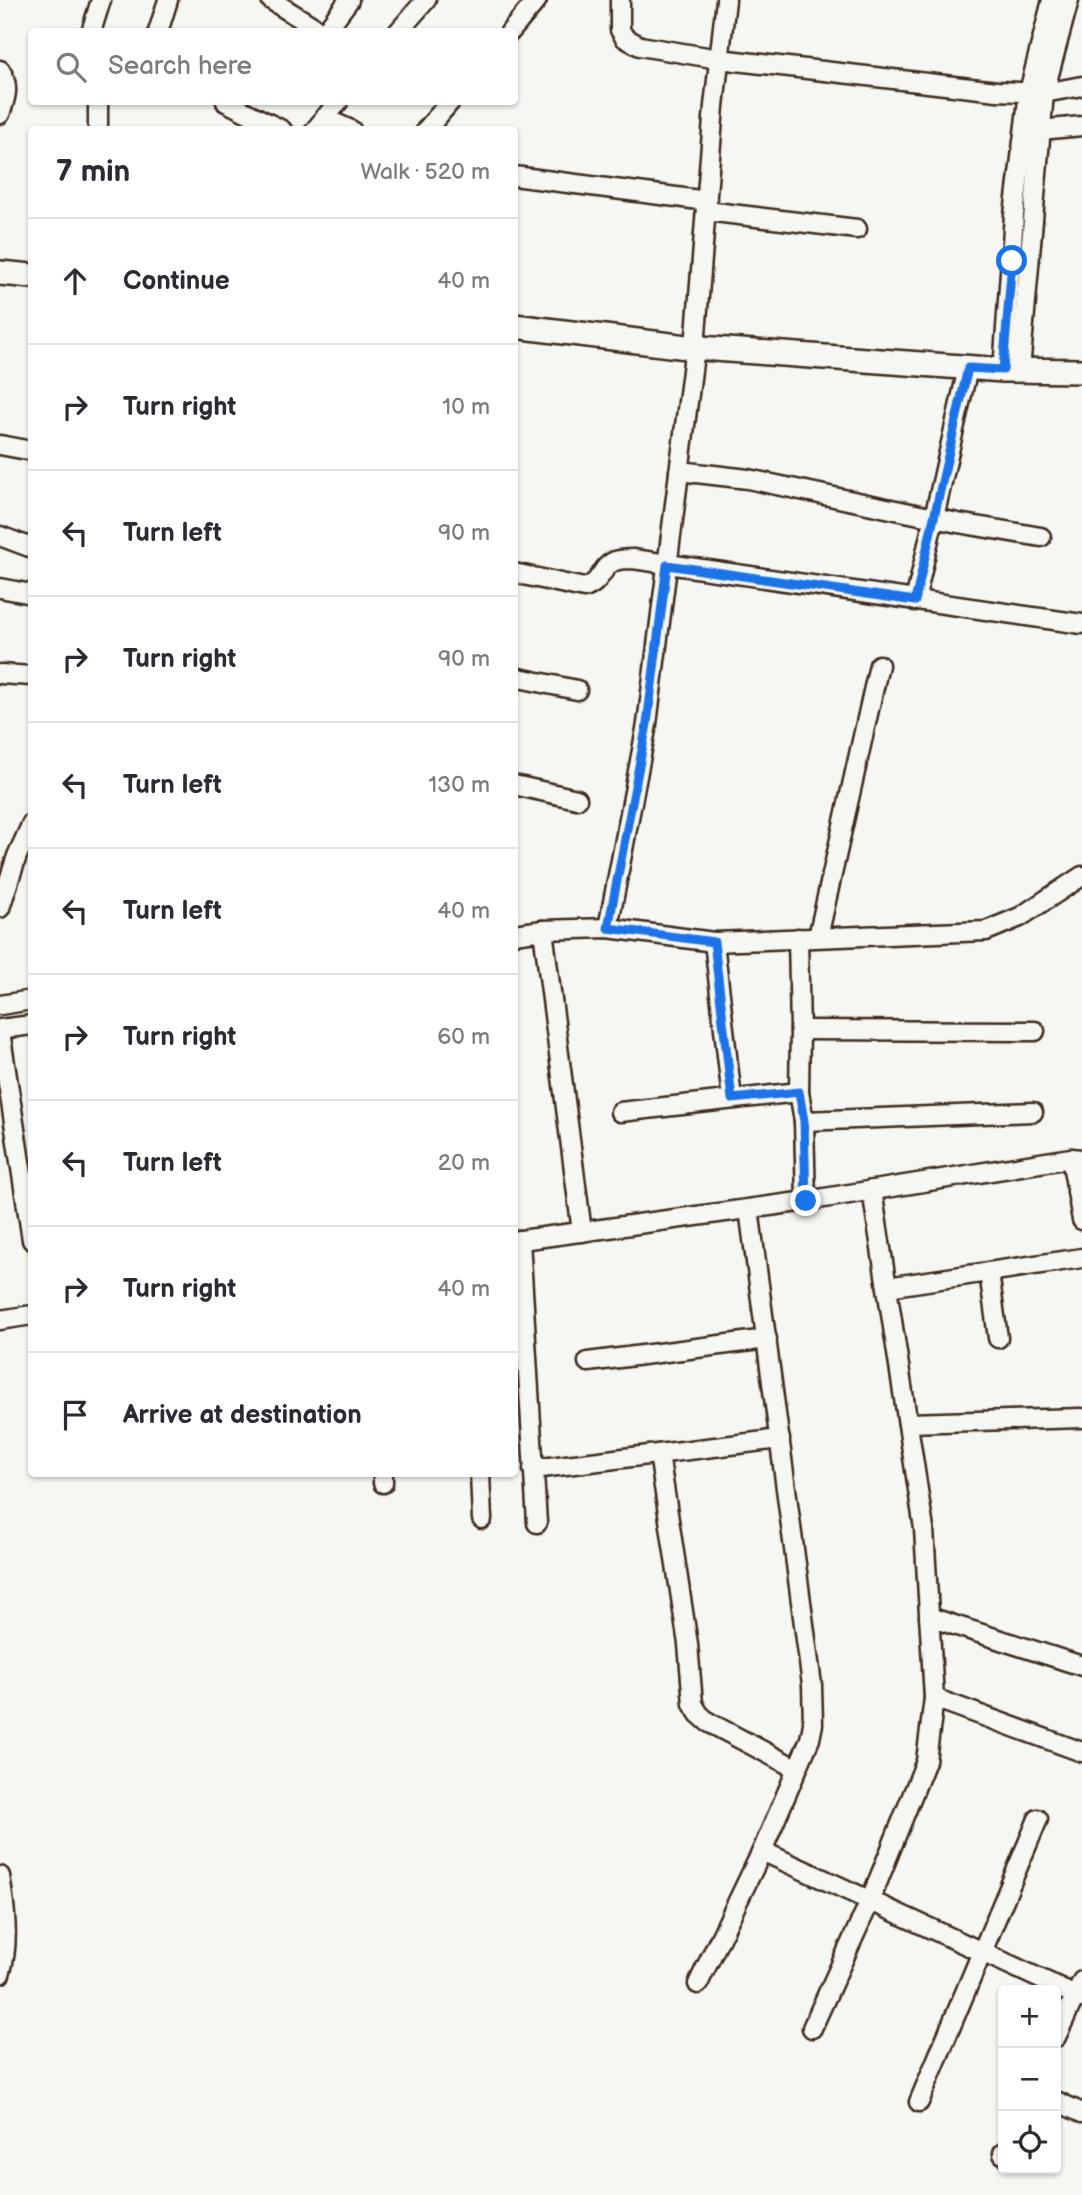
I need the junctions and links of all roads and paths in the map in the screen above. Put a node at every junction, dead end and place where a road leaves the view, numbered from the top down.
1 (101, 0) edge
2 (168, 0) edge
3 (271, 0) edge
4 (349, 0) edge
5 (426, 0) edge
6 (537, 0) edge
7 (620, 0) edge
8 (726, 0) edge
9 (1052, 0) edge
10 (1069, 0) edge
11 (92, 28) edge
12 (159, 28) edge
13 (316, 28) edge
14 (326, 28) edge
15 (402, 28) edge
16 (513, 28) edge
17 (719, 60) junction
18 (0, 70) edge
19 (1082, 86) edge
20 (1036, 92) junction
21 (98, 105) edge
22 (232, 105) edge
23 (336, 105) edge
24 (447, 105) edge
25 (0, 114) edge
26 (320, 124) edge
27 (98, 126) edge
28 (274, 126) edge
29 (429, 126) edge
30 (1082, 126) edge
31 (1040, 130) junction
32 (518, 177) edge
33 (706, 206) junction
34 (1014, 222) junction
35 (1032, 223) junction
36 (857, 229) dead end
37 (0, 273) edge
38 (28, 276) edge
39 (518, 326) edge
40 (695, 347) junction
41 (968, 368) junction
42 (1012, 370) junction
43 (1082, 371) edge
44 (0, 444) edge
45 (28, 450) edge
46 (679, 471) junction
47 (934, 517) junction
48 (0, 536) edge
49 (1041, 537) dead end
50 (28, 546) edge
51 (667, 565) junction
52 (518, 574) edge
53 (0, 588) edge
54 (28, 593) edge
55 (915, 601) junction
56 (1082, 624) edge
57 (879, 665) dead end
58 (0, 674) edge
59 (28, 676) edge
60 (518, 678) edge
61 (577, 690) dead end
62 (518, 786) edge
63 (577, 799) dead end
64 (24, 855) edge
65 (1082, 876) edge
66 (0, 908) edge
67 (608, 928) junction
68 (543, 930) junction
69 (518, 933) edge
70 (818, 937) junction
71 (798, 938) junction
72 (714, 942) junction
73 (28, 1001) edge
74 (0, 1005) edge
75 (28, 1026) edge
76 (0, 1030) edge
77 (800, 1030) junction
78 (1035, 1031) dead end
79 (799, 1092) junction
80 (732, 1099) junction
81 (620, 1112) dead end
82 (1033, 1112) dead end
83 (804, 1121) junction
84 (1076, 1158) edge
85 (872, 1190) junction
86 (806, 1201) junction
87 (749, 1209) junction
88 (28, 1214) edge
89 (1082, 1220) edge
90 (582, 1232) junction
91 (518, 1240) edge
92 (518, 1254) edge
93 (1082, 1258) edge
94 (989, 1272) junction
95 (887, 1287) junction
96 (28, 1316) edge
97 (0, 1320) edge
98 (998, 1338) dead end
99 (767, 1339) junction
100 (588, 1362) dead end
101 (1082, 1418) edge
102 (908, 1423) junction
103 (780, 1439) junction
104 (659, 1454) junction
105 (533, 1469) junction
106 (480, 1477) edge
107 (482, 1519) dead end
108 (537, 1523) dead end
109 (929, 1618) junction
110 (1082, 1666) edge
111 (934, 1698) junction
112 (1082, 1752) edge
113 (797, 1769) junction
114 (1038, 1819) dead end
115 (762, 1851) junction
116 (0, 1876) edge
117 (870, 1901) junction
118 (982, 1952) junction
119 (0, 1974) edge
120 (698, 1984) dead end
121 (1080, 1991) edge
122 (812, 2028) dead end
123 (1061, 2028) edge
124 (919, 2102) dead end
125 (1061, 2103) edge
126 (1082, 2113) edge

1 - 11 street
2 - 12 street
3 - 13 street
4 - 14 street
5 - 15 street
6 - 16 street
7 - 17 street
8 - 17 street
9 - 20 street
10 - 20 street
17 - 20 street
17 - 33 street
18 - 25 street
19 - 20 street
20 - 31 street
20 - 34 street
21 - 27 street
22 - 28 street
23 - 26 street
24 - 29 street
30 - 31 street
31 - 35 street
32 - 33 street
33 - 36 street
33 - 40 street
34 - 35 street
34 - 42 street
35 - 42 street
37 - 38 main road
39 - 40 main road
40 - 41 main road
40 - 46 street
41 - 42 main road
41 - 47 street
42 - 43 main road
44 - 45 street
46 - 47 street
46 - 51 street
47 - 49 street
47 - 55 street
48 - 50 street
51 - 52 street
51 - 55 street
51 - 67 street
53 - 54 street
55 - 56 street
57 - 70 street
58 - 59 street
60 - 61 street
62 - 63 street
64 - 66 street
65 - 70 street
67 - 68 street
67 - 72 street
68 - 69 street
68 - 90 street
70 - 71 street
71 - 72 street
71 - 77 street
72 - 80 street
73 - 74 street
75 - 76 street
76 - 88 street
77 - 78 street
77 - 79 street
79 - 80 street
79 - 83 street
80 - 81 street
82 - 83 street
83 - 86 street
84 - 85 street
84 - 89 street
85 - 86 street
85 - 95 street
86 - 87 street
87 - 90 street
87 - 99 street
90 - 91 street
92 - 105 street
93 - 94 street
94 - 95 street
94 - 98 street
95 - 102 street
96 - 97 street
99 - 100 street
99 - 103 street
101 - 102 street
102 - 109 street
103 - 104 street
103 - 113 street
104 - 105 street
104 - 113 street
105 - 108 street
106 - 107 street
109 - 110 street
109 - 111 street
111 - 112 street
111 - 117 street
113 - 115 street
114 - 118 street
115 - 117 street
115 - 120 street
116 - 119 street
117 - 118 street
117 - 122 street
118 - 121 street
118 - 124 street
121 - 123 street
125 - 126 street

